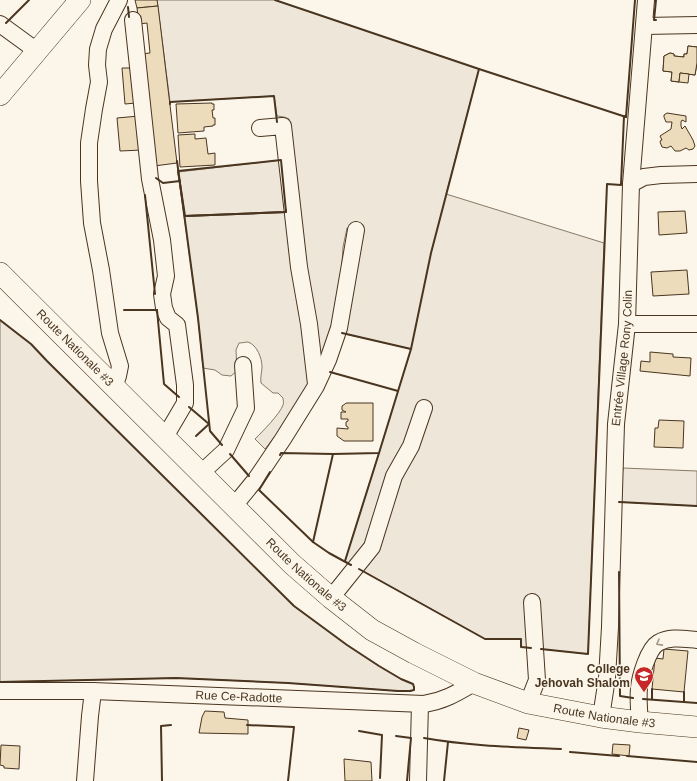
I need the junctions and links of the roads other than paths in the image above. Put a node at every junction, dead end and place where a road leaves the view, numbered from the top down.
1 (80, 0) edge
2 (119, 0) edge
3 (646, 0) edge
4 (133, 20) dead end
5 (0, 24) edge
6 (697, 25) edge
7 (644, 26) junction
8 (37, 52) junction
9 (0, 95) edge
10 (260, 128) dead end
11 (697, 174) edge
12 (631, 184) junction
13 (356, 230) dead end
14 (0, 273) edge
15 (627, 324) junction
16 (697, 324) edge
17 (243, 365) dead end
18 (316, 386) junction
19 (114, 387) junction
20 (424, 408) dead end
21 (165, 438) junction
22 (201, 473) junction
23 (234, 506) junction
24 (332, 598) junction
25 (532, 602) dead end
26 (697, 640) edge
27 (474, 683) junction
28 (0, 692) edge
29 (528, 703) junction
30 (91, 704) junction
31 (420, 704) junction
32 (601, 717) junction
33 (640, 722) junction
34 (697, 727) edge
35 (85, 781) edge
36 (418, 781) edge

1 - 8 main road
2 - 19 street
3 - 7 street, Entrée Village Rony Colin
4 - 21 street
5 - 8 street
6 - 7 street
7 - 12 street, Entrée Village Rony Colin
8 - 9 main road
10 - 18 street
11 - 12 street
12 - 15 street, Entrée Village Rony Colin
13 - 18 street
14 - 19 main road, Route Nationale #3
15 - 16 street
15 - 32 street, Entrée Village Rony Colin
17 - 22 street
18 - 23 street
19 - 21 main road, Route Nationale #3
20 - 24 street
21 - 22 main road, Route Nationale #3
22 - 23 main road, Route Nationale #3
23 - 24 main road, Route Nationale #3
24 - 27 main road, Route Nationale #3
25 - 29 street
26 -> 33 street
27 - 29 main road, Route Nationale #3
27 - 31 street, Rue Ce-Radotte
28 - 30 street, Rue Ce-Radotte
29 - 32 main road, Route Nationale #3
30 - 31 street, Rue Ce-Radotte
30 - 35 street
31 - 36 street
32 - 33 main road, Route Nationale #3
33 - 34 main road, Route Nationale #3

